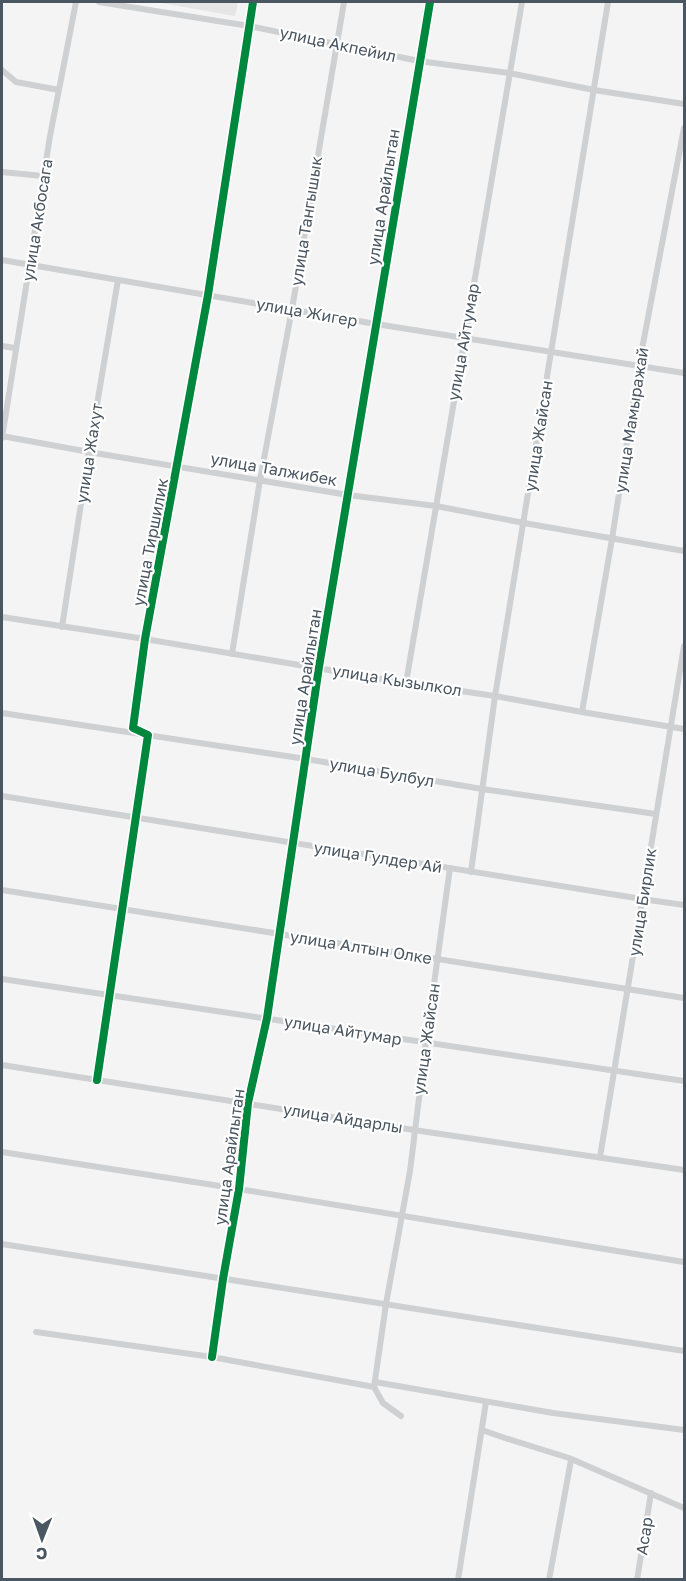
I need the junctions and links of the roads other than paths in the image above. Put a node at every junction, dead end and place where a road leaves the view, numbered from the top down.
1 (76, 2) edge
2 (99, 2) edge
3 (253, 2) edge
4 (344, 2) edge
5 (430, 2) edge
6 (522, 2) edge
7 (608, 2) edge
8 (249, 26) junction
9 (336, 44) junction
10 (419, 61) junction
11 (2, 70) edge
12 (509, 73) junction
13 (59, 90) junction
14 (594, 90) junction
15 (684, 104) edge
16 (684, 128) edge
17 (2, 172) edge
18 (43, 176) junction
19 (2, 260) edge
20 (30, 265) junction
21 (118, 280) junction
22 (208, 295) junction
23 (292, 309) junction
24 (376, 324) junction
25 (464, 338) junction
26 (2, 346) edge
27 (15, 348) junction
28 (552, 352) junction
29 (639, 365) junction
30 (684, 373) edge
31 (2, 437) edge
32 (89, 452) junction
33 (177, 466) junction
34 (260, 480) junction
35 (348, 495) junction
36 (436, 506) junction
37 (524, 523) junction
38 (612, 538) junction
39 (684, 550) edge
40 (2, 617) edge
41 (62, 627) junction
42 (145, 639) junction
43 (684, 646) edge
44 (232, 654) junction
45 (319, 667) junction
46 (406, 683) junction
47 (495, 696) junction
48 (582, 712) junction
49 (2, 713) edge
50 (671, 726) junction
51 (684, 729) edge
52 (148, 735) junction
53 (306, 759) junction
54 (482, 789) junction
55 (2, 796) edge
56 (656, 814) junction
57 (136, 817) junction
58 (294, 843) junction
59 (450, 868) junction
60 (471, 872) junction
61 (2, 891) edge
62 (642, 899) junction
63 (684, 905) edge
64 (122, 910) junction
65 (280, 934) junction
66 (437, 959) junction
67 (2, 979) edge
68 (627, 989) junction
69 (110, 995) junction
70 (684, 998) edge
71 (267, 1018) junction
72 (426, 1042) junction
73 (2, 1065) edge
74 (614, 1070) junction
75 (97, 1080) junction
76 (684, 1081) edge
77 (248, 1103) junction
78 (414, 1130) junction
79 (2, 1152) edge
80 (600, 1157) junction
81 (684, 1170) edge
82 (239, 1189) junction
83 (402, 1216) junction
84 (2, 1244) edge
85 (684, 1262) edge
86 (223, 1279) junction
87 (386, 1304) junction
88 (36, 1332) dead end
89 (684, 1351) edge
90 (212, 1357) junction
91 (375, 1385) junction
92 (486, 1401) junction
93 (401, 1416) dead end
94 (482, 1430) junction
95 (684, 1430) edge
96 (571, 1460) junction
97 (651, 1493) junction
98 (684, 1508) edge
99 (458, 1580) edge
100 (549, 1580) edge
101 (637, 1580) edge

1 - 13 street, улица Акбосага
2 - 8 street, улица Акпейил
3 - 8 street, улица Тиршилик
4 - 9 street, улица Тангышык
5 - 10 street, улица Арайлытан
6 - 12 street, улица Айтумар
7 - 14 street, улица Жайсан
8 - 9 street, улица Акпейил
8 - 22 street, улица Тиршилик
9 - 10 street, улица Акпейил
9 - 23 street, улица Тангышык
10 - 12 street, улица Акпейил
10 - 24 street, улица Арайлытан
11 - 13 street
12 - 14 street, улица Акпейил
12 - 25 street, улица Айтумар
13 - 18 street, улица Акбосага
14 - 15 street, улица Акпейил
14 - 28 street, улица Жайсан
16 - 29 street, улица Мамыражай
17 - 18 street
18 - 20 street, улица Акбосага
19 - 20 street, улица Жигер
20 - 21 street, улица Жигер
20 - 27 street, улица Акбосага
21 - 22 street, улица Жигер
21 - 32 street, улица Жахут
22 - 23 street, улица Жигер
22 - 33 street, улица Тиршилик
23 - 24 street, улица Жигер
23 - 34 street, улица Тангышык
24 - 25 street, улица Жигер
24 - 35 street, улица Арайлытан
25 - 28 street, улица Жигер
25 - 36 street, улица Айтумар
26 - 27 street
27 - 31 street, улица Акбосага
28 - 29 street, улица Жигер
28 - 37 street, улица Жайсан
29 - 30 street, улица Жигер
29 - 38 street, улица Мамыражай
31 - 32 street, улица Талжибек
32 - 33 street, улица Талжибек
32 - 41 street, улица Жахут
33 - 34 street, улица Талжибек
33 - 42 street, улица Тиршилик
34 - 35 street, улица Талжибек
34 - 44 street, улица Тангышык
35 - 36 street, улица Талжибек
35 - 45 street, улица Арайлытан
36 - 37 street, улица Талжибек
36 - 46 street, улица Айтумар
37 - 38 street, улица Талжибек
37 - 47 street, улица Жайсан
38 - 39 street, улица Талжибек
38 - 48 street, улица Мамыражай
40 - 41 street, улица Кызылкол
41 - 42 street, улица Кызылкол
42 - 44 street, улица Кызылкол
42 - 52 street, улица Тиршилик
43 - 50 street, улица Бирлик
44 - 45 street, улица Кызылкол
45 - 46 street, улица Кызылкол
45 - 53 street, улица Арайлытан
46 - 47 street, улица Кызылкол
47 - 48 street, улица Кызылкол
47 - 54 street, улица Жайсан
48 - 50 street, улица Кызылкол
49 - 52 street, улица Булбул
50 - 51 street, улица Кызылкол
50 - 56 street, улица Бирлик
52 - 53 street, улица Булбул
52 - 57 street
53 - 54 street, улица Булбул
53 - 58 street, улица Арайлытан
54 - 56 street, улица Булбул
54 - 60 street, улица Жайсан
55 - 57 street, улица Гулдер Ай
56 - 62 street, улица Бирлик
57 - 58 street, улица Гулдер Ай
57 - 64 street
58 - 59 street, улица Гулдер Ай
58 - 65 street, улица Арайлытан
59 - 60 street, улица Гулдер Ай
59 - 66 street, улица Жайсан
60 - 62 street, улица Гулдер Ай
61 - 64 street, улица Алтын Олке
62 - 63 street, улица Гулдер Ай
62 - 68 street, улица Бирлик
64 - 65 street, улица Алтын Олке
64 - 69 street
65 - 66 street, улица Алтын Олке
65 - 71 street, улица Арайлытан
66 - 68 street, улица Алтын Олке
66 - 72 street, улица Жайсан
67 - 69 street, улица Айтумар
68 - 70 street, улица Алтын Олке
68 - 74 street, улица Бирлик
69 - 71 street, улица Айтумар
69 - 75 street
71 - 72 street, улица Айтумар
71 - 77 street, улица Арайлытан
72 - 74 street, улица Айтумар
72 - 78 street, улица Жайсан
73 - 75 street, улица Айдарлы
74 - 76 street, улица Айтумар
74 - 80 street, улица Бирлик
75 - 77 street, улица Айдарлы
77 - 78 street, улица Айдарлы
77 - 82 street, улица Арайлытан
78 - 80 street, улица Айдарлы
78 - 83 street, улица Жайсан
79 - 82 street
80 - 81 street, улица Айдарлы
82 - 83 street
82 - 86 street, улица Арайлытан
83 - 85 street
83 - 87 street, улица Жайсан
84 - 86 street
86 - 87 street
86 - 90 street, улица Арайлытан
87 - 89 street
87 - 91 street, улица Жайсан
88 - 90 street
90 - 91 street
91 - 92 street
91 - 93 street
92 - 94 street
92 - 95 street
94 - 96 street
94 - 99 street
96 - 97 street
96 - 100 street
97 - 98 street
97 - 101 street, Асар

